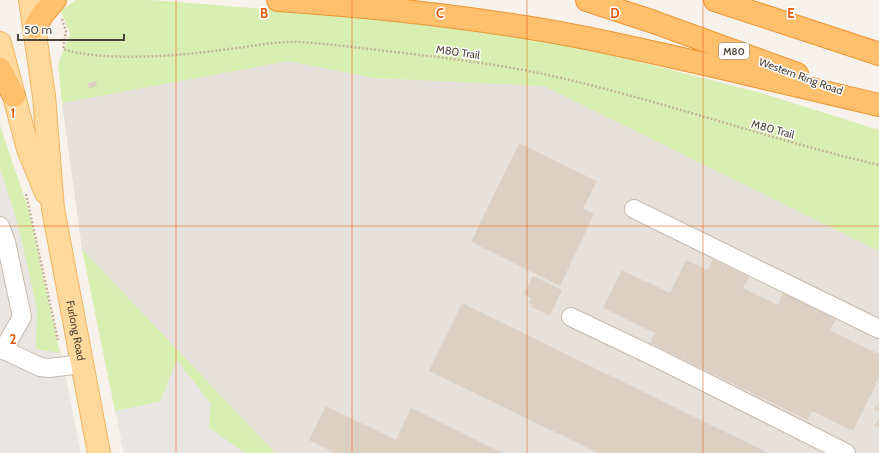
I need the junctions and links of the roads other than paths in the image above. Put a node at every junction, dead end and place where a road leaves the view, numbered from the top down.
1 (30, 0) edge
2 (278, 0) edge
3 (587, 0) edge
4 (715, 0) edge
5 (747, 0) edge
6 (59, 9) edge
7 (35, 27) junction
8 (0, 43) edge
9 (879, 54) edge
10 (0, 69) edge
11 (14, 96) junction
12 (879, 104) edge
13 (53, 209) junction
14 (634, 209) dead end
15 (0, 226) edge
16 (571, 317) dead end
17 (879, 330) edge
18 (1, 349) edge
19 (73, 366) junction
20 (99, 453) edge
21 (846, 453) edge

1 - 7 main road, Furlong Road
2 - 12 highway
3 - 12 highway, Western Ring Road / M80
4 - 9 highway
5 - 9 highway
6 - 7 highway
7 - 13 main road, Furlong Road
8 - 11 main road, Furlong Road
10 - 11 highway
11 - 13 main road, Furlong Road
13 - 19 main road, Furlong Road
14 - 17 lane
15 - 18 lane
16 - 21 lane
18 - 19 lane
19 - 20 main road, Furlong Road

